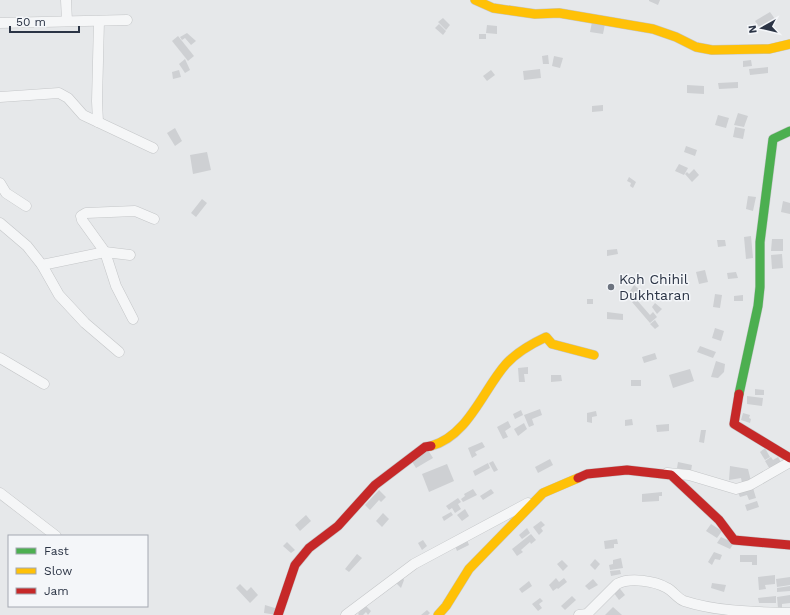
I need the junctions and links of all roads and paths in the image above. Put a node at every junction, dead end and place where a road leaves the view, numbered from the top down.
1 (66, 0) edge
2 (475, 0) edge
3 (127, 20) dead end
4 (67, 21) junction
5 (99, 21) junction
6 (0, 23) edge
7 (790, 44) edge
8 (0, 97) edge
9 (98, 122) junction
10 (790, 131) edge
11 (153, 148) dead end
12 (0, 183) edge
13 (26, 206) dead end
14 (154, 219) dead end
15 (2, 228) edge
16 (105, 252) junction
17 (130, 255) dead end
18 (42, 265) junction
19 (133, 319) dead end
20 (119, 352) dead end
21 (594, 355) dead end
22 (0, 358) edge
23 (44, 384) dead end
24 (790, 458) edge
25 (790, 462) edge
26 (659, 474) junction
27 (0, 493) edge
28 (543, 493) junction
29 (55, 535) edge
30 (790, 545) edge
31 (790, 613) edge
32 (278, 615) edge
33 (346, 615) edge
34 (438, 615) edge
35 (579, 615) edge

1 - 4 street
2 - 7 street
3 - 5 street
4 - 5 street
4 - 6 street
5 - 9 street
8 - 9 street
9 - 11 street
10 - 24 street
12 - 13 street
14 - 16 street
15 - 18 street
16 - 17 street
16 - 18 street
16 - 19 street
18 - 20 street
21 - 32 street
22 - 23 street
25 - 26 street
26 - 28 street
26 - 30 street
27 - 29 street
28 - 33 street
28 - 34 street
31 - 35 street

